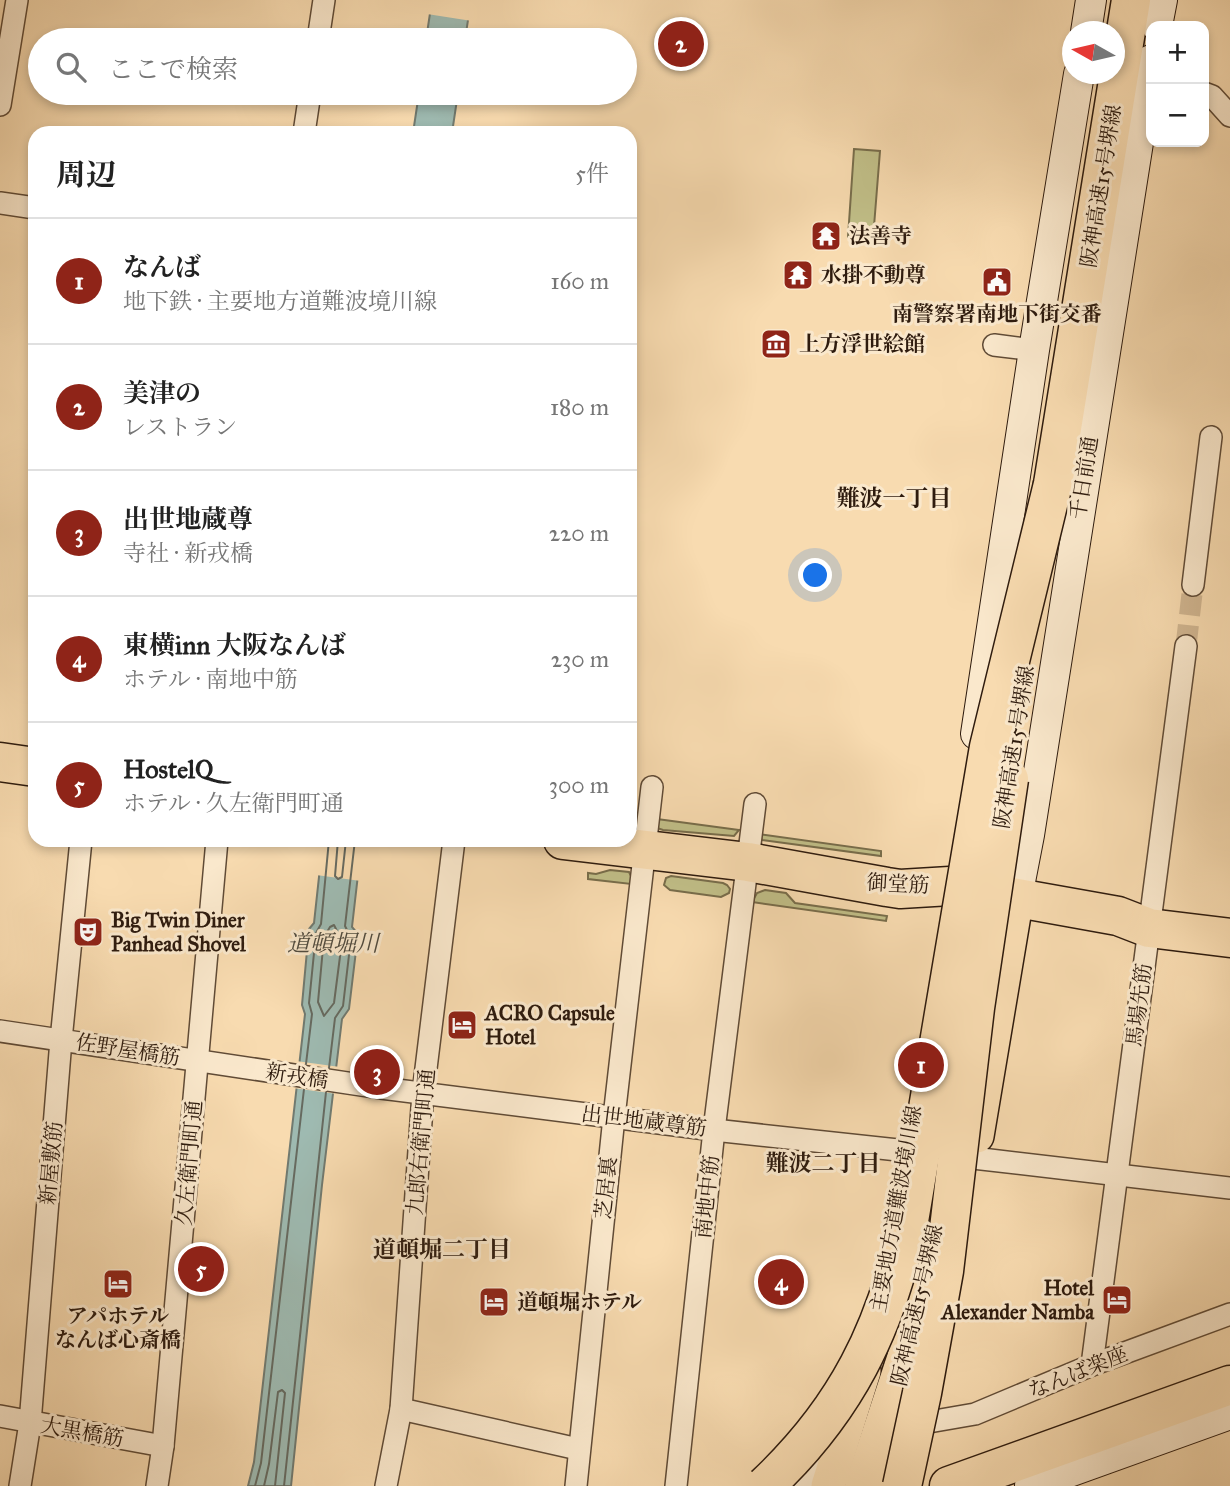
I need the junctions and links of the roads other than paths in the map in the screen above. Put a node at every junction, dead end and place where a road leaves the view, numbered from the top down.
1 (17, 0) edge
2 (324, 0) edge
3 (1091, 0) edge
4 (1131, 0) edge
5 (1161, 0) edge
6 (1088, 21) edge
7 (1158, 21) edge
8 (320, 28) edge
9 (1077, 84) edge
10 (1149, 84) edge
11 (1209, 95) edge
12 (0, 105) edge
13 (308, 105) edge
14 (1230, 116) edge
15 (305, 126) edge
16 (0, 203) edge
17 (28, 207) edge
18 (994, 345) dead end
19 (1034, 350) junction
20 (1211, 437) dead end
21 (1053, 484) junction
22 (1193, 585) tunnel mouth
23 (1186, 646) tunnel mouth
24 (0, 762) edge
25 (28, 766) edge
26 (652, 787) dead end
27 (755, 804) dead end
28 (79, 847) edge
29 (216, 847) edge
30 (452, 847) edge
31 (620, 847) edge
32 (645, 850) junction
33 (748, 862) junction
34 (950, 886) junction
35 (1017, 897) junction
36 (1149, 928) junction
37 (1230, 938) edge
38 (975, 1008) junction
39 (0, 1031) edge
40 (61, 1040) junction
41 (198, 1060) junction
42 (256, 1069) joint
43 (381, 1088) joint
44 (423, 1093) junction
45 (614, 1117) junction
46 (714, 1130) junction
47 (907, 1151) junction
48 (973, 1158) junction
49 (1118, 1175) junction
50 (1230, 1188) edge
51 (1230, 1314) edge
52 (1092, 1365) junction
53 (1227, 1396) edge
54 (401, 1409) junction
55 (0, 1416) edge
56 (30, 1423) junction
57 (923, 1423) junction
58 (163, 1446) junction
59 (578, 1449) junction
60 (844, 1477) edge
61 (20, 1486) edge
62 (158, 1486) edge
63 (386, 1486) edge
64 (576, 1486) edge
65 (676, 1486) edge
66 (765, 1486) edge
67 (793, 1486) edge
68 (895, 1486) edge
69 (902, 1486) edge
70 (950, 1486) edge
71 (1019, 1486) edge
72 (1032, 1486) edge

1 - 12 street
2 - 8 street
3 - 6 main road
4 - 21 highway, 阪神高速15号堺線
5 - 7 main road
9 - 19 main road
10 - 35 main road, 千日前通
11 - 14 street
13 - 15 street
16 - 17 street
18 - 19 street
19 - 34 main road
20 - 22 street
21 - 38 highway, 阪神高速15号堺線, bridge
21 - 66 highway, bridge
23 - 36 street, 馬場先筋
24 - 25 highway
26 - 32 street, 芝居裏
27 - 33 street, 南地中筋
28 - 40 street, 新屋敷筋
29 - 41 street, 久左衛門町通
30 - 44 street, 九郎右衛門町通
31 - 32 highway, 御堂筋
32 - 33 highway, 御堂筋
32 - 45 street, 芝居裏
33 - 34 highway, 御堂筋
33 - 46 street, 南地中筋
34 - 35 highway, 御堂筋
34 - 47 main road, 主要地方道難波境川線
35 - 36 highway, 御堂筋
35 - 48 main road
36 - 37 highway, 御堂筋
36 - 49 street, 馬場先筋
38 - 60 highway, 阪神高速15号堺線, bridge
38 - 69 highway, bridge
39 - 40 street, 佐野屋橋筋
40 - 41 street, 佐野屋橋筋
40 - 56 street, 新屋敷筋
41 - 42 street, 佐野屋橋筋
41 - 58 street, 久左衛門町通
42 - 43 street, 新戎橋
43 - 44 street, 出世地蔵尊筋
44 - 45 street, 出世地蔵尊筋
44 - 54 street, 九郎右衛門町通
45 - 46 street, 出世地蔵尊筋
45 - 59 street, 芝居裏
46 - 47 street, 出世地蔵尊筋
46 - 65 street, 南地中筋
47 - 60 main road, 主要地方道難波境川線
48 - 49 street
48 - 57 main road
49 - 50 street
49 - 52 street, 馬場先筋
51 - 52 street, なんば楽座
52 - 57 street, なんば楽座
53 - 70 highway
53 - 71 highway
53 - 72 main road
54 - 59 street
54 - 63 street, 九郎右衛門町通
55 - 56 street, 大黒橋筋
56 - 58 street, 大黒橋筋
56 - 61 street, 新屋敷筋
57 - 68 main road
58 - 62 street, 久左衛門町通
59 - 64 street, 芝居裏
60 - 67 street

